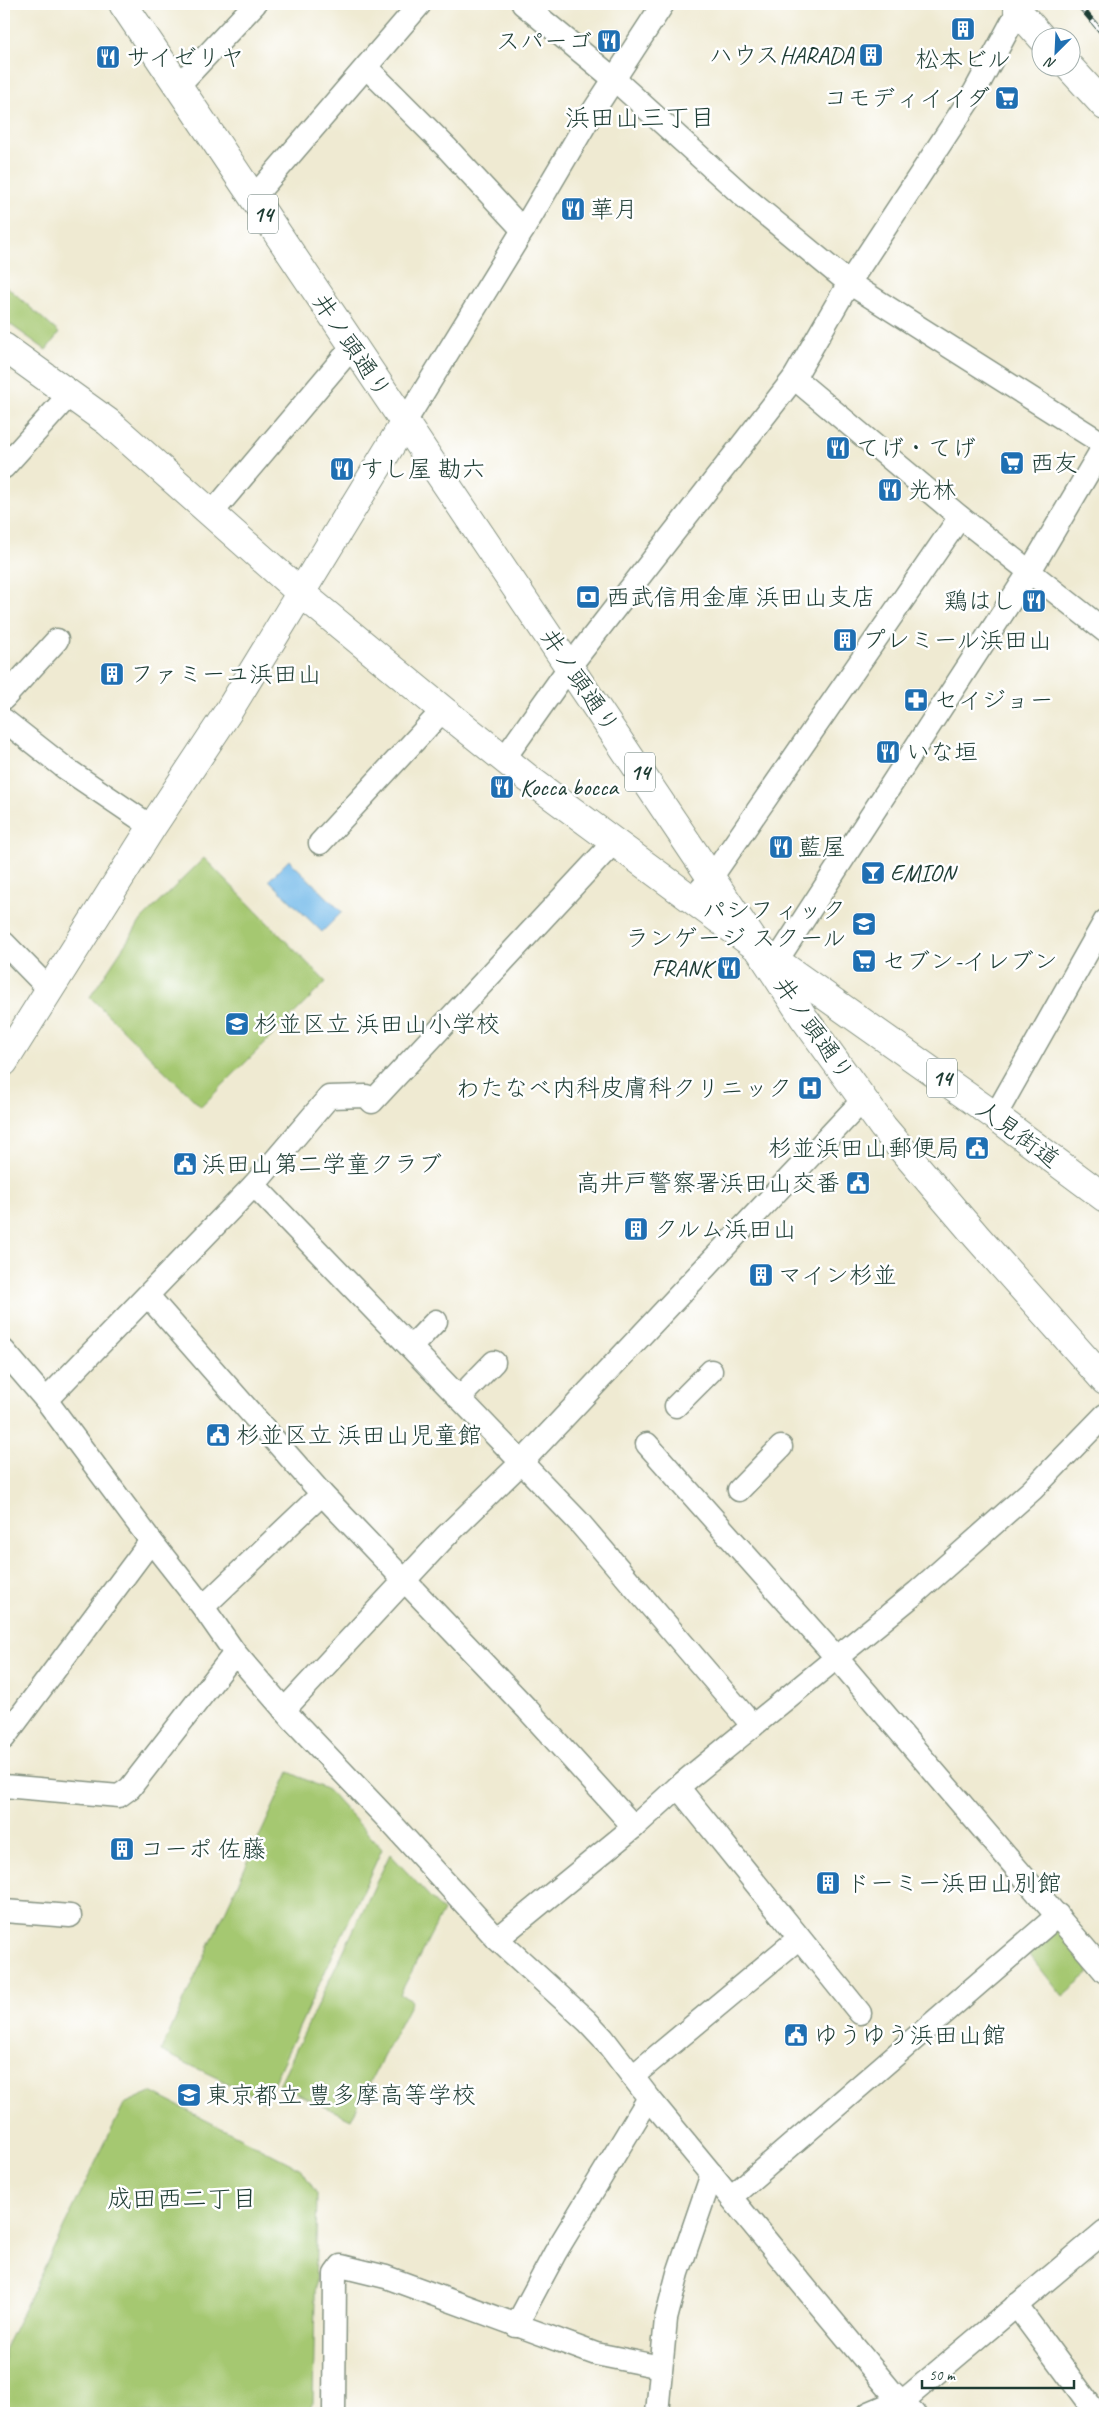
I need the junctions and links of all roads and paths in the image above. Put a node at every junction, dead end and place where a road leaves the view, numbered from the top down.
1 (123, 4) edge
2 (255, 4) edge
3 (420, 4) edge
4 (523, 4) edge
5 (663, 4) edge
6 (1018, 7) edge
7 (1034, 28) edge
8 (366, 67) junction
9 (1079, 78) edge
10 (614, 79) junction
11 (178, 86) junction
12 (1105, 106) edge
13 (253, 198) junction
14 (523, 230) junction
15 (849, 283) junction
16 (353, 346) junction
17 (4, 347) edge
18 (794, 378) junction
19 (70, 394) junction
20 (405, 422) junction
21 (1105, 444) edge
22 (4, 467) edge
23 (212, 513) junction
24 (960, 516) junction
25 (1030, 571) junction
26 (301, 593) junction
27 (1105, 631) edge
28 (57, 640) dead end
29 (570, 666) junction
30 (4, 698) edge
31 (443, 710) junction
32 (4, 720) edge
33 (504, 759) junction
34 (152, 827) junction
35 (320, 842) dead end
36 (614, 842) junction
37 (710, 878) junction
38 (673, 886) junction
39 (1105, 921) edge
40 (4, 943) edge
41 (767, 955) junction
42 (49, 990) junction
43 (4, 1062) edge
44 (863, 1100) junction
45 (995, 1116) junction
46 (254, 1186) junction
47 (1105, 1196) edge
48 (148, 1296) junction
49 (436, 1321) dead end
50 (411, 1348) junction
51 (4, 1351) edge
52 (494, 1362) dead end
53 (711, 1371) dead end
54 (1105, 1381) edge
55 (460, 1398) junction
56 (46, 1400) junction
57 (676, 1406) dead end
58 (1105, 1415) edge
59 (648, 1444) dead end
60 (781, 1447) dead end
61 (522, 1462) junction
62 (739, 1490) dead end
63 (322, 1494) junction
64 (151, 1541) junction
65 (405, 1580) junction
66 (203, 1607) junction
67 (235, 1653) junction
68 (836, 1657) junction
69 (284, 1710) junction
70 (753, 1726) junction
71 (4, 1738) edge
72 (4, 1786) edge
73 (678, 1787) junction
74 (634, 1827) junction
75 (4, 1910) edge
76 (1058, 1915) junction
77 (70, 1916) dead end
78 (799, 1938) junction
79 (497, 1939) junction
80 (1105, 1972) edge
81 (860, 2012) dead end
82 (633, 2076) junction
83 (648, 2098) junction
84 (712, 2174) junction
85 (731, 2197) junction
86 (1105, 2231) edge
87 (1016, 2305) junction
88 (516, 2326) junction
89 (662, 2367) junction
90 (908, 2407) edge
91 (334, 2413) edge
92 (657, 2413) edge
93 (869, 2413) edge
94 (1096, 2413) edge

1 - 11 main road, 井ノ頭通り / 14
2 - 11 street
3 - 8 street
4 - 10 street
5 - 10 street
6 - 7 main road
6 - 15 street
8 - 13 street
8 - 14 street
9 - 12 main road
10 - 14 street
10 - 15 street
11 - 13 main road, 井ノ頭通り / 14
13 - 16 main road, 井ノ頭通り / 14
14 - 20 street
15 - 18 street
15 - 21 street
16 - 20 main road, 井ノ頭通り / 14
16 - 23 street
17 - 19 main road, 人見街道
18 - 24 street
18 - 29 street
19 - 22 street
19 - 23 main road, 人見街道
20 - 26 main road
20 - 29 main road, 井ノ頭通り / 14
21 - 25 street
23 - 26 main road, 人見街道
24 - 25 street
24 - 37 street
25 - 27 street
25 - 41 street
26 - 31 main road, 人見街道
26 - 34 main road
28 - 30 street
29 - 33 street
29 - 37 main road, 井ノ頭通り / 14
31 - 33 main road, 人見街道
31 - 35 street
32 - 34 street
33 - 36 main road, 人見街道
34 - 42 main road
36 - 38 main road, 人見街道
36 - 46 street
37 - 38 street
37 - 41 main road, 井ノ頭通り / 14
38 - 41 main road, 人見街道
39 - 45 street
40 - 42 street
41 - 44 main road, 井ノ頭通り
41 - 45 main road, 人見街道 / 14
42 - 43 main road
44 - 54 main road, 井ノ頭通り
44 - 61 street
45 - 47 main road, 人見街道 / 14
46 - 48 street
46 - 50 street
48 - 56 street
48 - 63 street
49 - 50 street
50 - 55 street
51 - 56 street
52 - 55 street
53 - 57 street
55 - 61 street
56 - 64 street
58 - 68 street
59 - 68 street
60 - 62 street
61 - 65 street
61 - 70 street
63 - 65 street
63 - 66 street
64 - 66 street
64 - 71 street
65 - 69 street
65 - 74 street
66 - 67 street
67 - 69 street
67 - 72 street
68 - 70 street
68 - 76 street
69 - 79 street
70 - 73 street
73 - 74 street
73 - 78 street
74 - 79 street
75 - 77 street
76 - 80 street
76 - 85 street
78 - 81 street
78 - 82 street
79 - 82 street
82 - 83 street
83 - 84 street
83 - 88 street
84 - 85 street
84 - 89 street
85 - 90 street
86 - 87 street
87 - 90 street
87 - 94 street
88 - 89 street
88 - 91 street
89 - 92 street
90 - 93 street

